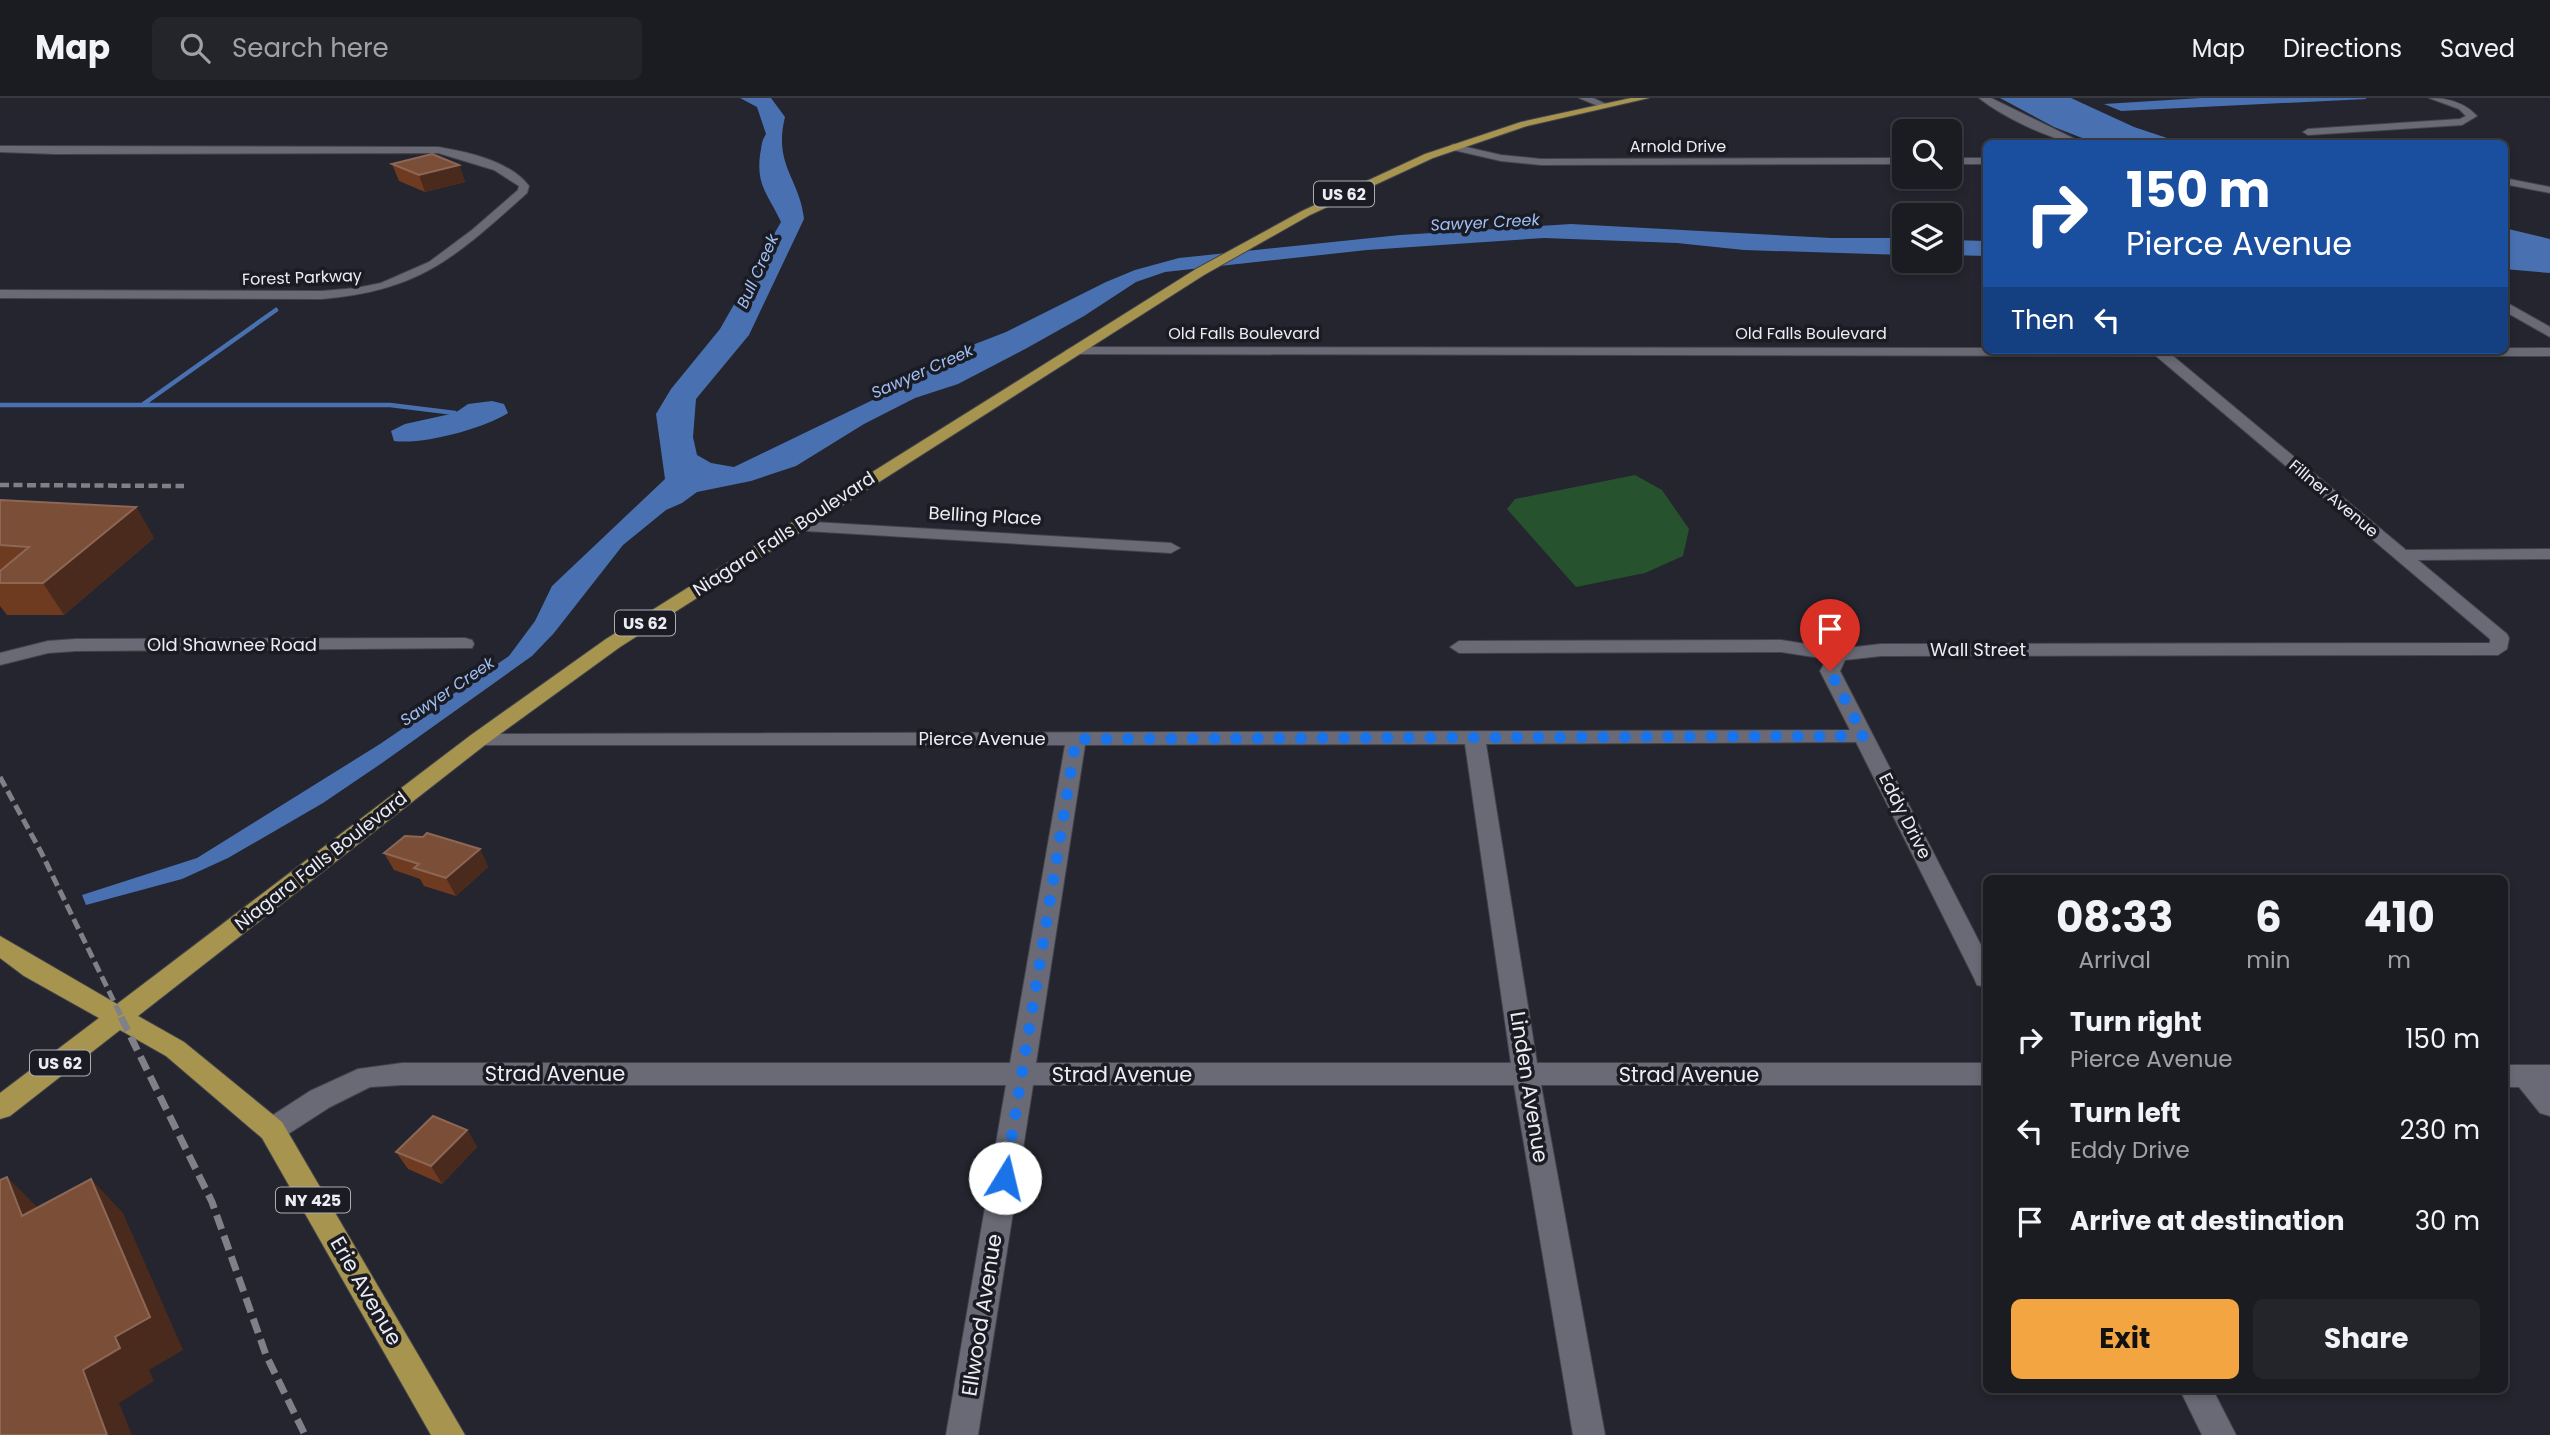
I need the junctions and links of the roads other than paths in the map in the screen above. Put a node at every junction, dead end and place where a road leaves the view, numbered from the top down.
1 (1584, 98) edge
2 (1644, 98) edge
3 (1984, 98) edge
4 (2434, 98) edge
5 (1603, 105) junction
6 (2071, 140) edge
7 (2334, 140) edge
8 (1453, 146) junction
9 (0, 149) edge
10 (1892, 161) edge
11 (1962, 161) edge
12 (1983, 161) edge
13 (2508, 182) edge
14 (2550, 190) edge
15 (0, 294) edge
16 (2508, 307) edge
17 (2550, 333) edge
18 (1072, 351) junction
19 (1983, 351) edge
20 (2508, 352) edge
21 (2550, 352) edge
22 (2163, 354) edge
23 (796, 526) junction
24 (1171, 548) dead end
25 (2550, 554) edge
26 (2401, 555) junction
27 (466, 644) dead end
28 (1459, 648) dead end
29 (2498, 649) joint
30 (1838, 655) junction
31 (0, 659) edge
32 (1864, 736) junction
33 (1076, 739) junction
34 (1475, 739) junction
35 (478, 740) junction
36 (0, 945) edge
37 (1983, 972) edge
38 (120, 1017) junction
39 (1983, 1074) edge
40 (1022, 1075) junction
41 (1526, 1076) junction
42 (2527, 1076) edge
43 (2550, 1105) edge
44 (0, 1108) edge
45 (272, 1130) junction
46 (2198, 1393) edge
47 (449, 1435) edge
48 (962, 1435) edge
49 (1589, 1435) edge
50 (2220, 1435) edge

1 - 5 street
2 - 5 main road, Niagara Falls Boulevard / US 62
3 - 6 street
4 - 7 street
5 - 8 main road, Niagara Falls Boulevard / US 62
8 - 10 street, Arnold Drive
8 - 18 main road, Niagara Falls Boulevard / US 62
9 - 15 street, Forest Parkway
11 - 12 street
13 - 14 street
16 - 17 street
18 - 19 street, Old Falls Boulevard
18 - 23 main road, Niagara Falls Boulevard / US 62
20 - 21 street, Old Falls Boulevard
22 - 26 street, Fillner Avenue
23 - 24 street, Belling Place
23 - 35 main road, Niagara Falls Boulevard / US 62
25 - 26 street
26 - 29 street, Fillner Avenue
27 - 31 street, Old Shawnee Road
28 - 30 street, Wall Street
29 - 30 street, Wall Street
30 - 32 street, Eddy Drive
32 - 34 street, Pierce Avenue
32 - 37 street, Eddy Drive
33 - 34 street, Pierce Avenue
33 - 35 street, Pierce Avenue
33 - 40 street, Ellwood Avenue
34 - 41 street, Linden Avenue
35 - 38 main road, Niagara Falls Boulevard / US 62
36 - 38 main road, NY 425
38 - 44 main road, Niagara Falls Boulevard / US 62
38 - 45 main road, Erie Avenue / NY 425
39 - 41 street, Strad Avenue
40 - 41 street, Strad Avenue
40 - 45 street, Strad Avenue
40 - 48 street, Ellwood Avenue
41 - 49 street, Linden Avenue
42 - 43 street
45 - 47 main road, Erie Avenue / NY 425
46 - 50 street

